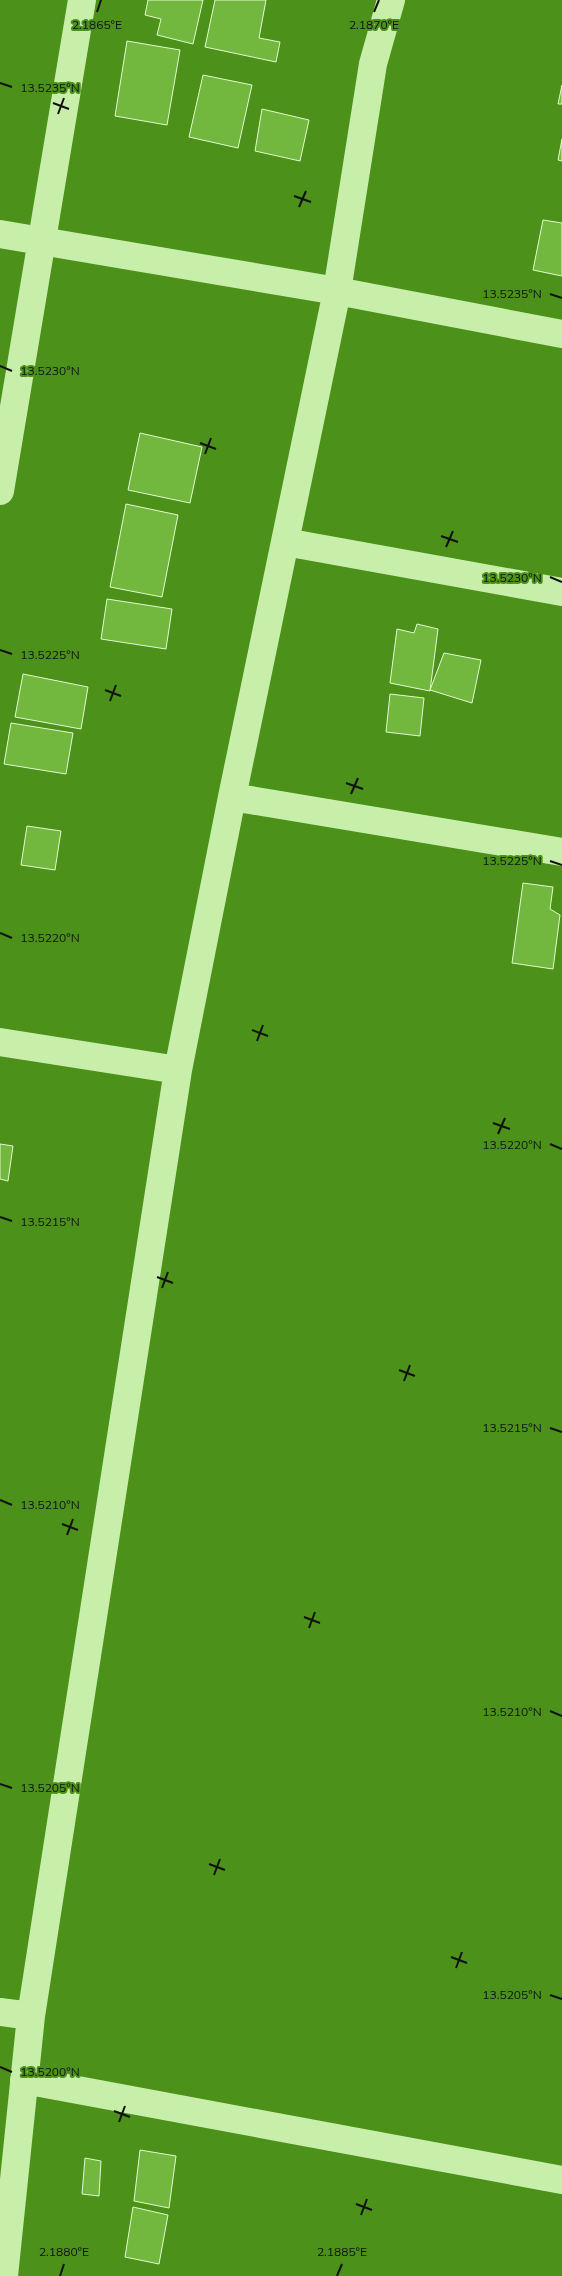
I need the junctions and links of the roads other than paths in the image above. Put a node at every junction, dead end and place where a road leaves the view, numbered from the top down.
1 (82, 0) edge
2 (391, 0) edge
3 (0, 234) edge
4 (42, 241) junction
5 (337, 291) junction
6 (562, 334) edge
7 (0, 491) edge
8 (285, 542) junction
9 (562, 592) edge
10 (232, 797) junction
11 (562, 852) edge
12 (0, 1042) edge
13 (178, 1070) junction
14 (0, 2012) edge
15 (30, 2016) junction
16 (24, 2080) junction
17 (562, 2180) edge
18 (4, 2276) edge

1 - 4 street
2 - 5 street
3 - 4 street
4 - 5 street
4 - 7 street
5 - 6 street
5 - 8 street
8 - 9 street
8 - 10 street
10 - 11 street
10 - 13 street
12 - 13 street
13 - 15 street
14 - 15 street
15 - 16 street
16 - 17 street
16 - 18 street

